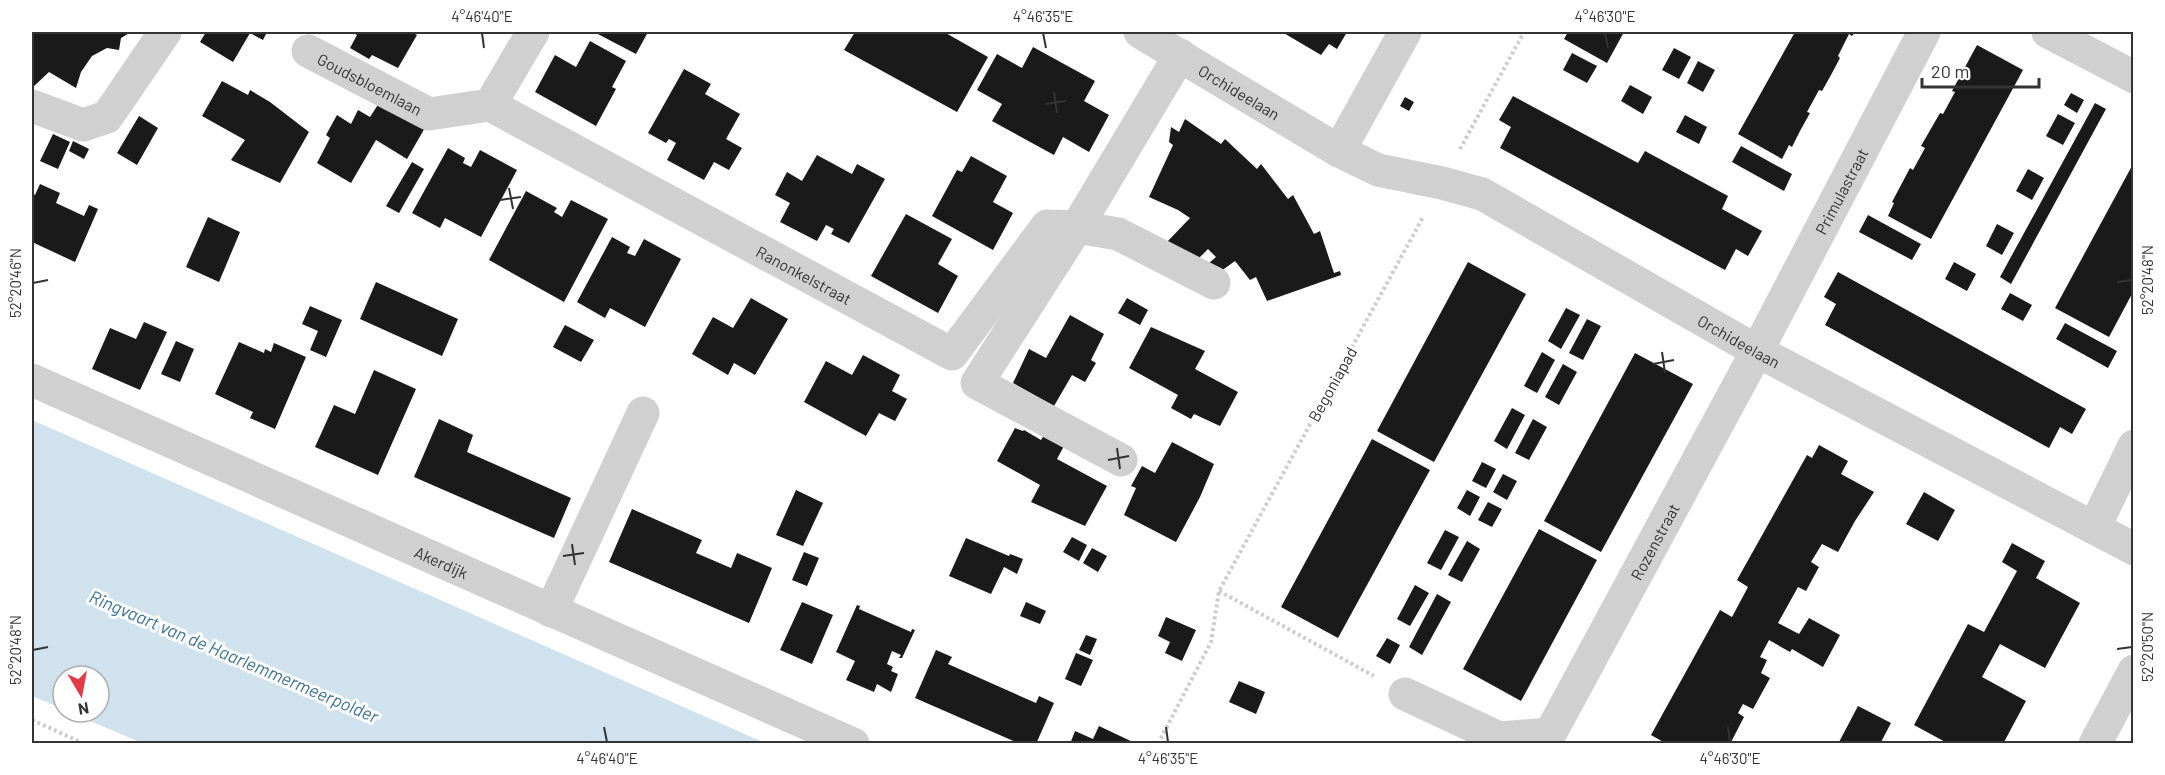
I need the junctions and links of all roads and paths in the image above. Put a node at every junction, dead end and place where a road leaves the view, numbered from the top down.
1 (165, 32) edge
2 (533, 32) edge
3 (1140, 32) edge
4 (1405, 32) edge
5 (1524, 32) edge
6 (1924, 32) edge
7 (2048, 32) edge
8 (308, 51) dead end
9 (1180, 55) junction
10 (2133, 78) edge
11 (490, 105) junction
12 (32, 106) edge
13 (1339, 151) junction
14 (1442, 183) junction
15 (1077, 227) junction
16 (1214, 283) dead end
17 (1757, 351) junction
18 (32, 380) edge
19 (644, 413) dead end
20 (2133, 446) edge
21 (1121, 460) dead end
22 (2094, 528) junction
23 (2133, 549) edge
24 (1220, 591) junction
25 (550, 611) junction
26 (2133, 671) edge
27 (1406, 694) joint
28 (32, 720) edge
29 (1556, 739) edge
30 (85, 744) edge
31 (853, 744) edge
32 (1158, 744) edge
33 (2095, 744) edge

1 - 12 street
2 - 11 street
3 - 9 street, Orchideelaan
4 - 13 street
5 - 14 path, Begoniapad
6 - 17 street, Primulastraat
7 - 10 street
8 - 11 street, Goudsbloemlaan
9 - 13 street, Orchideelaan
9 - 15 street
11 - 15 street, Ranonkelstraat
13 - 14 street, Orchideelaan
14 - 17 street, Orchideelaan
14 - 24 path, Begoniapad
15 - 16 street, Ranonkelstraat
15 - 21 street
17 - 22 street, Orchideelaan
17 - 29 street, Rozenstraat
18 - 25 street, Akerdijk
19 - 25 street
20 - 22 street
22 - 23 street, Orchideelaan
24 - 27 path
24 - 32 path, Begoniapad
25 - 31 street, Akerdijk
26 - 33 street
27 - 29 street, Rozenstraat
28 - 30 path

